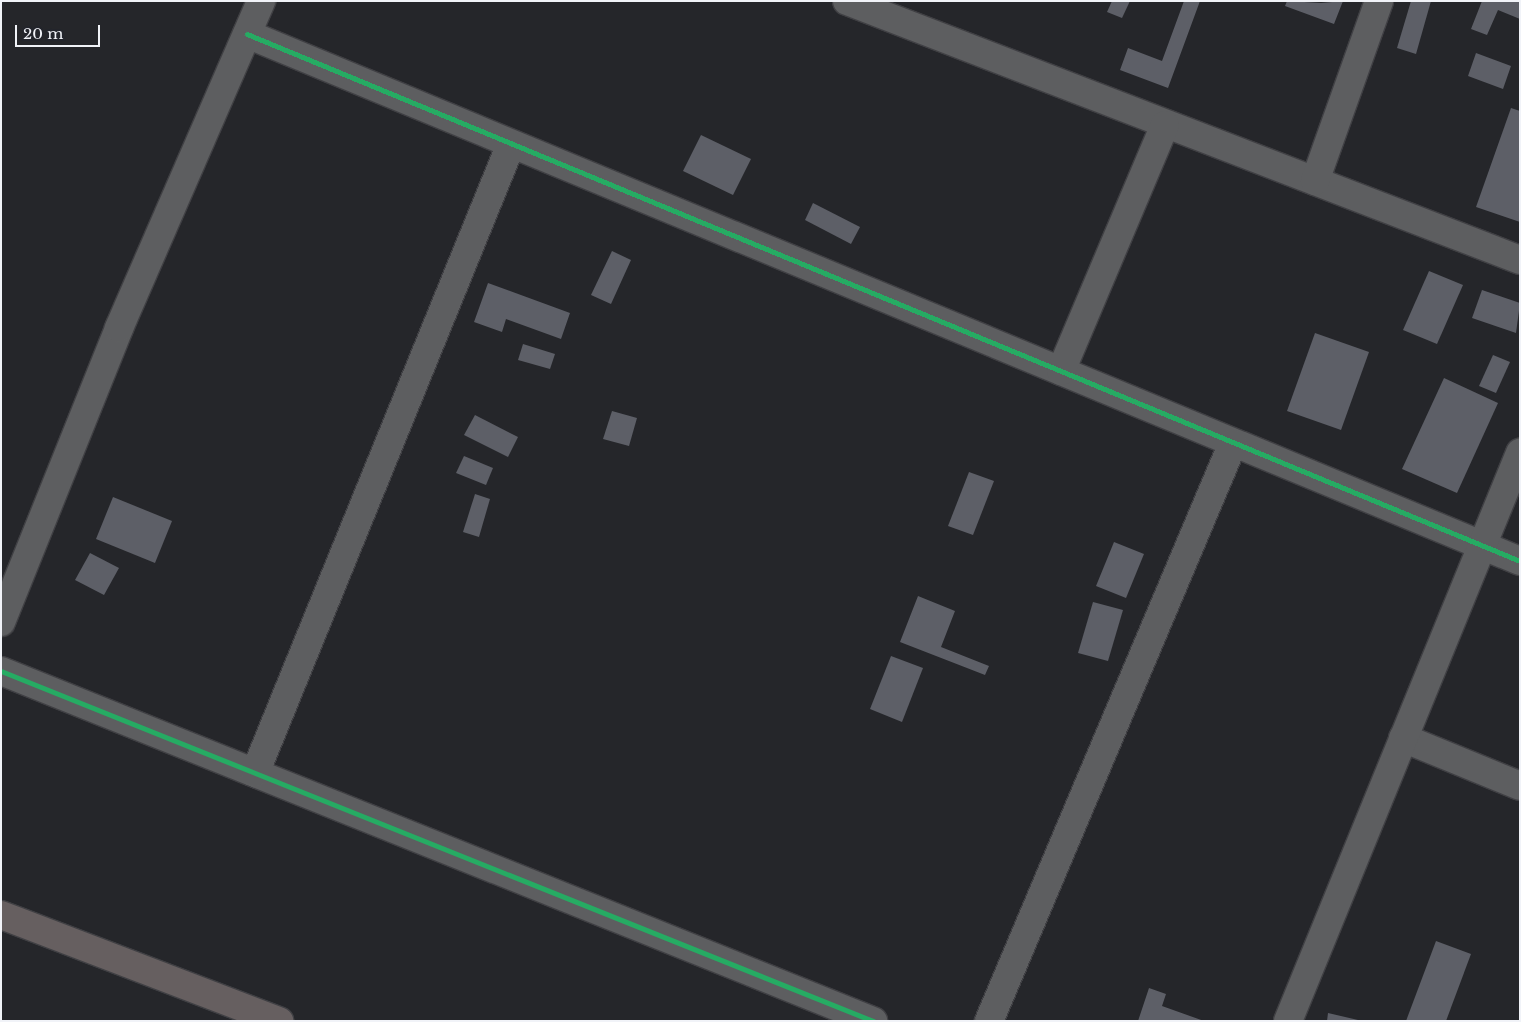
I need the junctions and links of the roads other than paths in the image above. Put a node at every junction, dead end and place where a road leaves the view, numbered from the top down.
1 (261, 1) edge
2 (847, 1) edge
3 (1379, 1) edge
4 (247, 34) junction
5 (1165, 125) junction
6 (511, 144) junction
7 (1315, 181) junction
8 (1520, 260) edge
9 (1062, 371) junction
10 (1232, 443) junction
11 (1520, 454) edge
12 (1482, 546) junction
13 (1520, 561) edge
14 (1, 622) edge
15 (1, 670) edge
16 (1403, 738) junction
17 (256, 773) junction
18 (1520, 786) edge
19 (1, 916) edge
20 (279, 1021) edge
21 (873, 1021) edge
22 (989, 1021) edge
23 (1288, 1021) edge

1 - 4 street
2 - 5 street
3 - 7 street
4 - 6 street
4 - 14 street
5 - 7 street
5 - 9 street
6 - 9 street
6 - 17 street
7 - 8 street
9 - 10 street
10 - 12 street
10 - 22 street
11 - 12 street
12 - 13 street
12 - 16 street
15 - 17 street
16 - 18 street
16 - 23 street
17 - 21 street
19 - 20 main road

